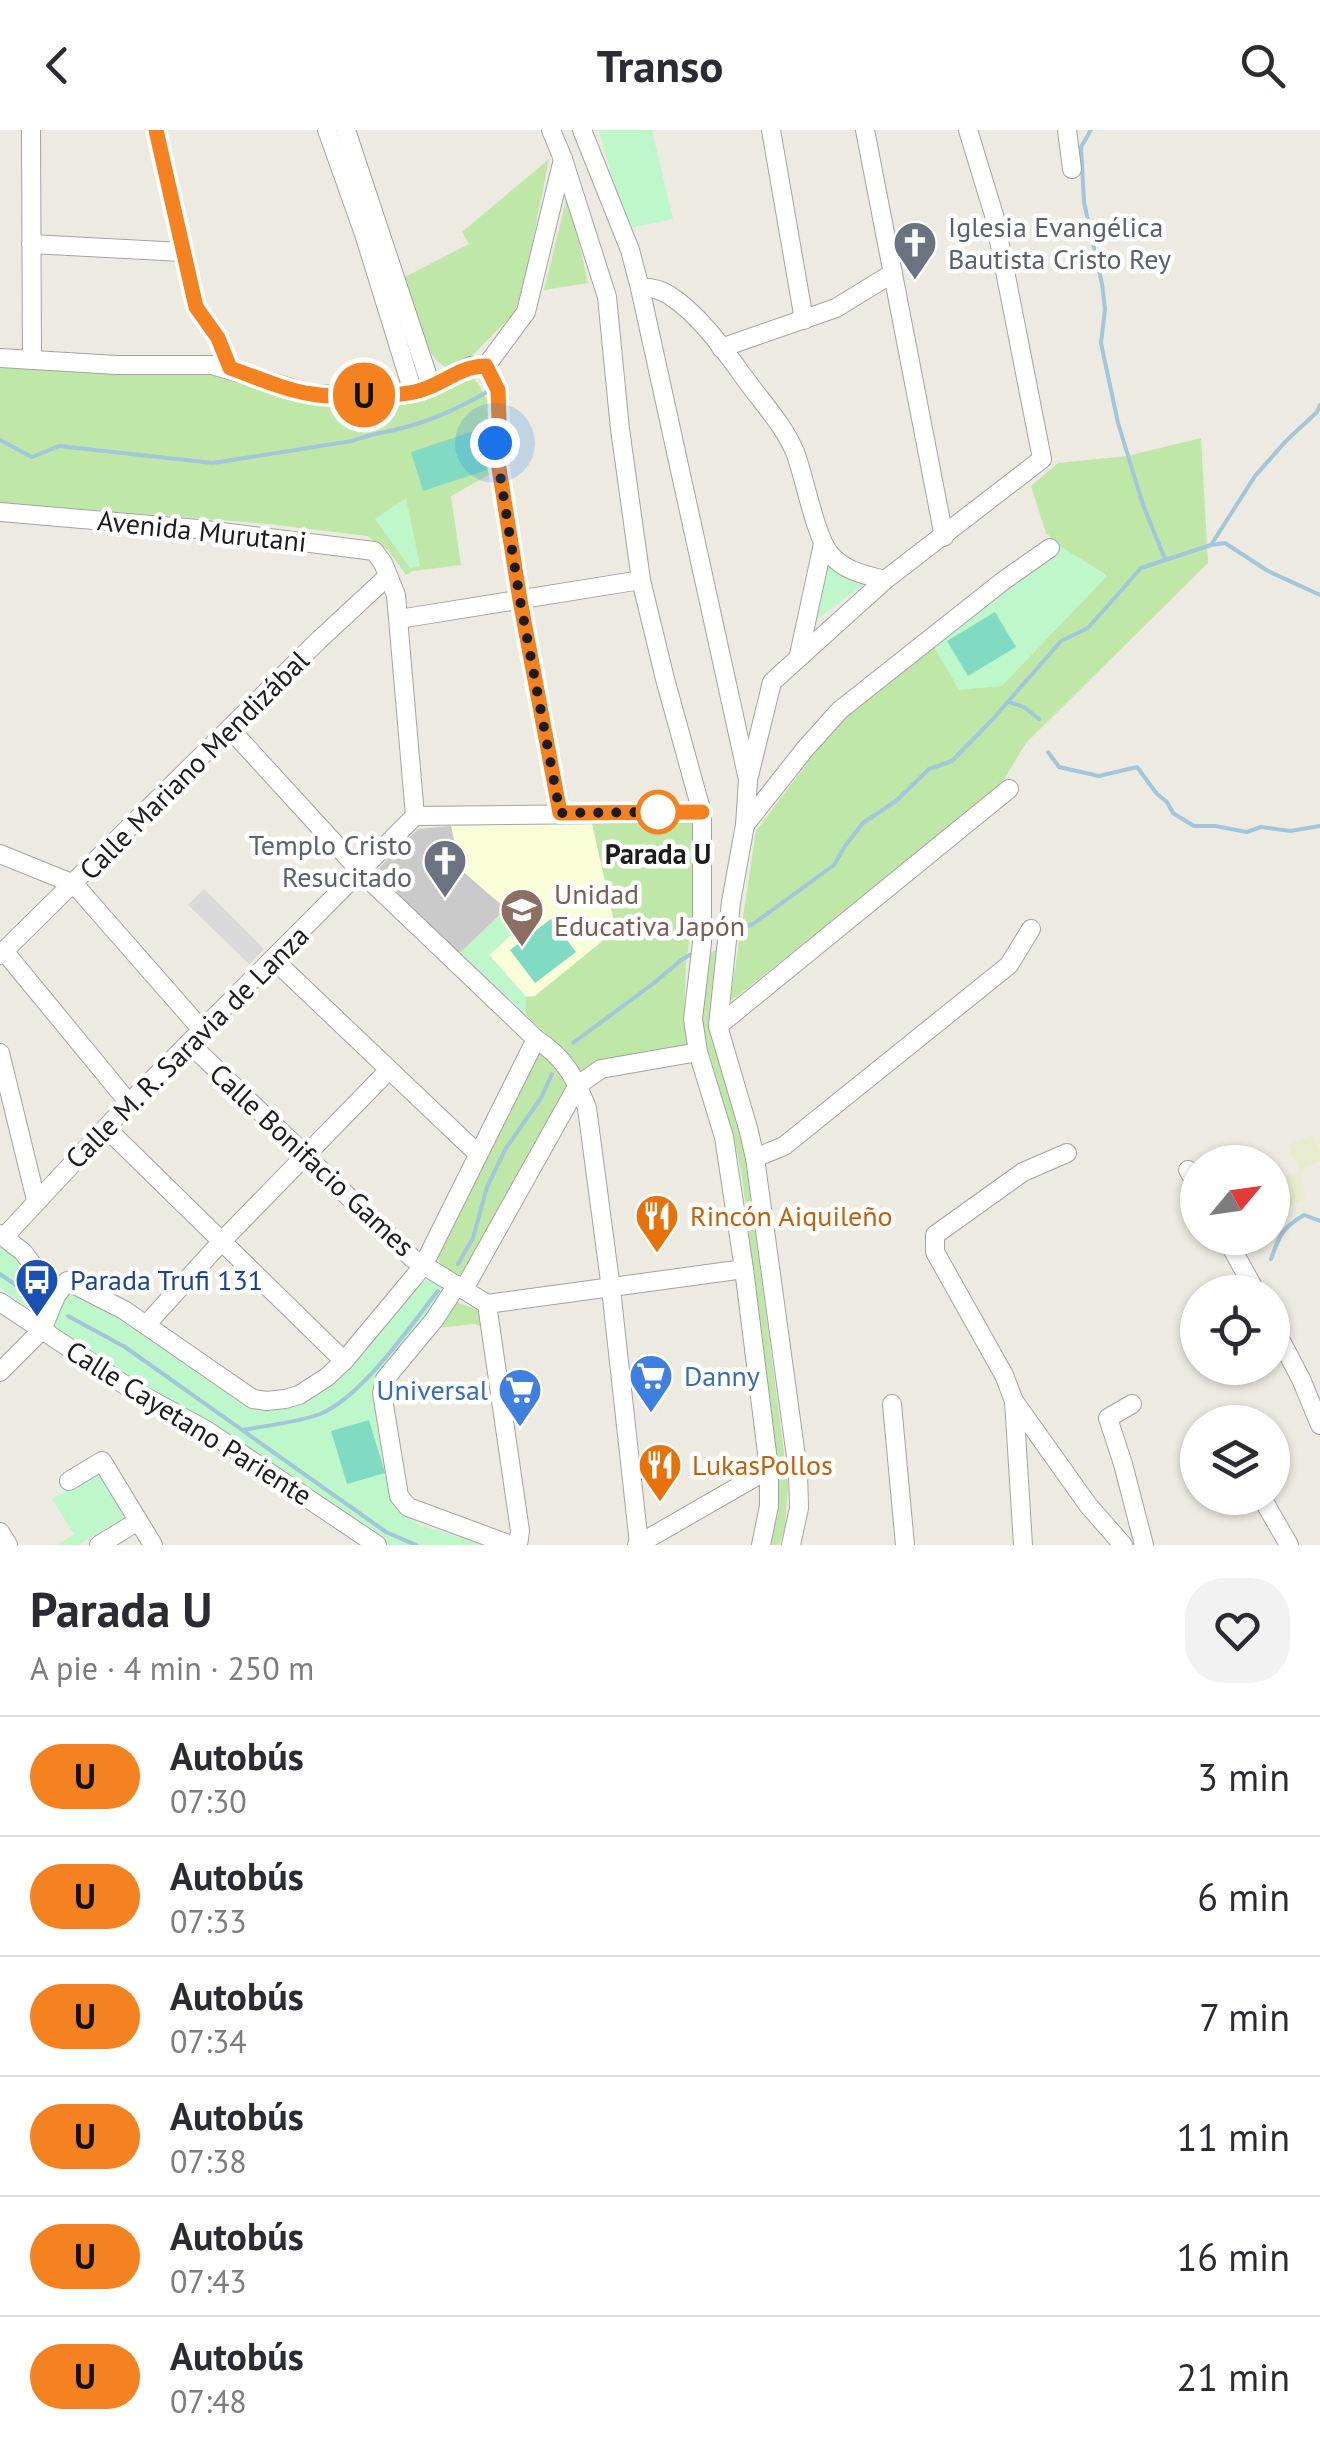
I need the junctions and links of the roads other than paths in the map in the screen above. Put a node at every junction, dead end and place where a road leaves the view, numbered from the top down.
1 (32, 130) edge
2 (156, 130) edge
3 (327, 130) edge
4 (346, 130) edge
5 (551, 130) edge
6 (582, 130) edge
7 (771, 130) edge
8 (865, 130) edge
9 (968, 130) edge
10 (1067, 130) edge
11 (563, 159) junction
12 (1072, 169) dead end
13 (31, 244) junction
14 (182, 252) junction
15 (892, 273) junction
16 (640, 288) junction
17 (804, 320) junction
18 (721, 348) junction
19 (0, 358) edge
20 (32, 360) junction
21 (486, 366) junction
22 (230, 368) junction
23 (422, 389) junction
24 (0, 512) edge
25 (944, 537) junction
26 (824, 544) junction
27 (1050, 548) dead end
28 (388, 576) junction
29 (641, 580) junction
30 (885, 580) junction
31 (520, 600) junction
32 (399, 619) junction
33 (799, 656) junction
34 (230, 729) junction
35 (748, 780) junction
36 (1010, 790) dead end
37 (702, 812) junction
38 (560, 813) junction
39 (415, 816) junction
40 (745, 825) junction
41 (0, 854) edge
42 (361, 872) junction
43 (74, 884) junction
44 (702, 900) junction
45 (731, 902) junction
46 (1031, 929) dead end
47 (2, 953) edge
48 (272, 958) junction
49 (718, 1026) junction
50 (195, 1036) junction
51 (536, 1039) junction
52 (698, 1052) junction
53 (0, 1054) edge
54 (388, 1071) junction
55 (578, 1084) junction
56 (129, 1103) junction
57 (106, 1128) junction
58 (1067, 1153) dead end
59 (478, 1154) junction
60 (305, 1156) junction
61 (755, 1158) junction
62 (36, 1200) junction
63 (2, 1236) edge
64 (222, 1241) junction
65 (424, 1264) junction
66 (744, 1269) junction
67 (460, 1287) junction
68 (611, 1288) junction
69 (0, 1302) edge
70 (486, 1304) junction
71 (50, 1312) junction
72 (146, 1325) junction
73 (1290, 1357) edge
74 (344, 1361) junction
75 (0, 1372) edge
76 (1014, 1400) junction
77 (892, 1404) dead end
78 (1132, 1404) dead end
79 (1320, 1424) edge
80 (769, 1469) junction
81 (69, 1481) dead end
82 (1271, 1515) edge
83 (138, 1521) junction
84 (0, 1532) edge
85 (638, 1544) edge
86 (8, 1545) edge
87 (98, 1545) edge
88 (153, 1545) edge
89 (377, 1545) edge
90 (514, 1545) edge
91 (761, 1545) edge
92 (791, 1545) edge
93 (905, 1545) edge
94 (1023, 1545) edge
95 (1123, 1545) edge
96 (1144, 1545) edge
97 (1288, 1545) edge

1 - 13 street
2 - 14 street
3 - 23 street
4 - 23 street
5 - 11 street
6 - 16 street
7 - 17 street
8 - 15 street
9 - 25 street
10 - 12 street
11 - 21 street
11 - 29 street
13 - 14 street
13 - 20 street
14 - 22 street
15 - 17 street
15 - 25 street
16 - 18 street
16 - 35 street
17 - 18 street
18 - 26 street
19 - 20 street
20 - 22 street
21 - 23 street
21 - 31 street
22 - 23 street
24 - 28 street, Avenida Murutani
25 - 30 street
26 - 30 street
26 - 33 street
27 - 40 street
28 - 32 street
28 - 34 street, Calle Mariano Mendizábal
29 - 31 street
29 - 37 street
30 - 33 street
31 - 32 street
31 - 38 street
32 - 39 street
33 - 35 street
34 - 42 street
34 - 43 street, Calle Mariano Mendizábal
35 - 40 street
36 - 49 street
37 - 38 street
37 - 44 street
38 - 39 street
39 - 42 street, Calle M. R. Saravia de Lanza
40 - 45 street
41 - 43 street
42 - 48 street, Calle M. R. Saravia de Lanza
42 - 51 street
43 - 47 street, Calle Mariano Mendizábal
43 - 50 street, Calle Bonifacio Games
44 - 45 street
44 - 52 street
45 - 49 street
46 - 61 street
47 - 56 street
48 - 50 street, Calle M. R. Saravia de Lanza
48 - 54 street
49 - 61 street
50 - 56 street, Calle M. R. Saravia de Lanza
50 - 60 street, Calle Bonifacio Games
51 - 55 street
51 - 59 street
52 - 55 street
52 - 66 street
53 - 62 street
54 - 59 street
54 - 60 street
55 - 67 street
55 - 68 street
56 - 57 street, Calle M. R. Saravia de Lanza
57 - 62 street, Calle M. R. Saravia de Lanza
57 - 64 street
58 - 76 street
59 - 65 street
60 - 64 street
60 - 65 street, Calle Bonifacio Games
61 - 92 street
62 - 63 street, Calle M. R. Saravia de Lanza
63 - 71 street
64 - 72 street
64 - 74 street
65 - 67 street, Calle Bonifacio Games
65 - 74 street
66 - 68 street
66 - 80 street
67 - 70 street, Calle Bonifacio Games
67 - 90 street
68 - 70 street
68 - 85 street
69 - 71 street, Calle Cayetano Pariente
70 - 90 street
71 - 72 street
71 - 75 street
71 - 89 street, Calle Cayetano Pariente
72 - 74 street
73 - 79 street
76 - 94 street
76 - 95 street
77 - 93 street
78 - 96 street
80 - 85 street
80 - 91 street
81 - 83 street
82 - 97 street
83 - 87 street
83 - 88 street
84 - 86 street

